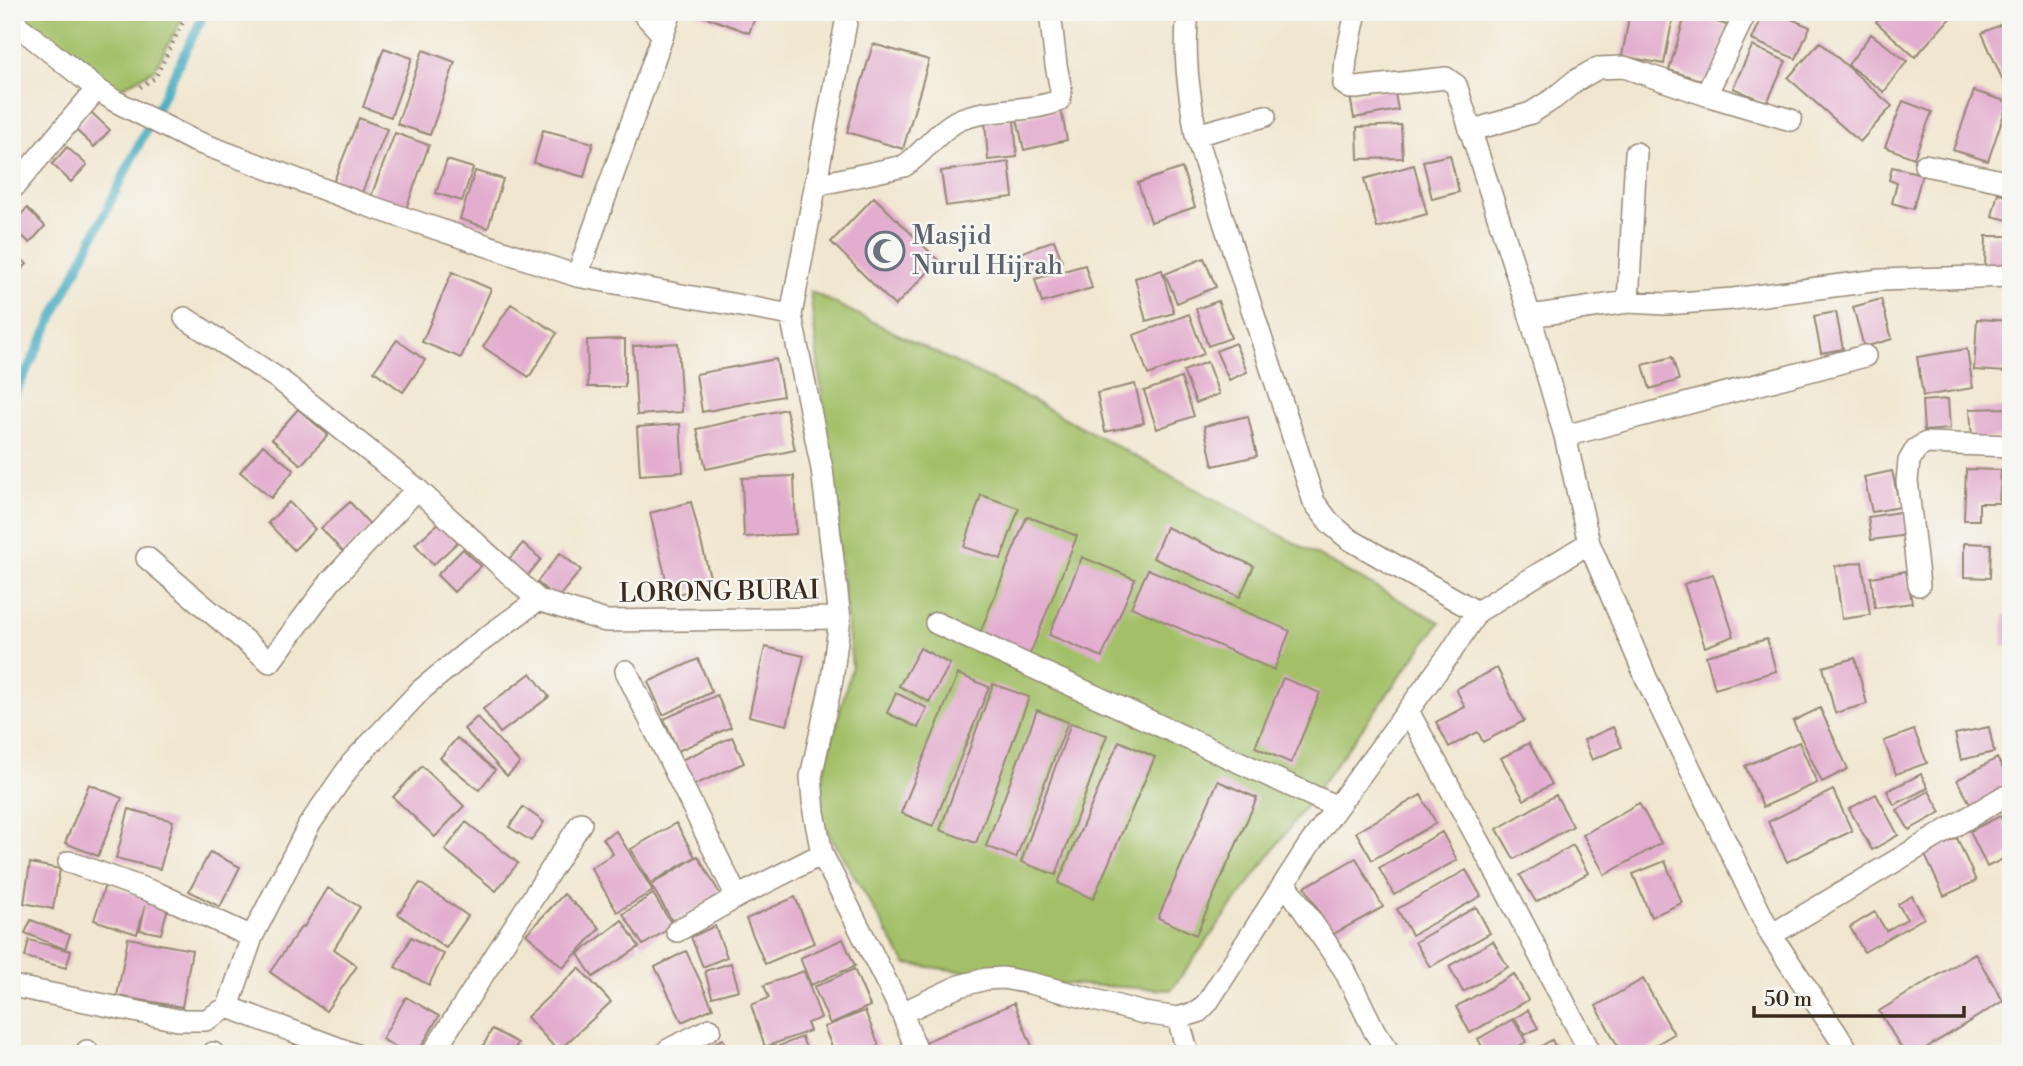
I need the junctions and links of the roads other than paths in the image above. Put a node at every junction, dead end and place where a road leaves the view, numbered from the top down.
1 (642, 12) edge
2 (671, 12) edge
3 (848, 12) edge
4 (1050, 12) edge
5 (1188, 12) edge
6 (1356, 12) edge
7 (1746, 12) edge
8 (17, 34) edge
9 (663, 34) junction
10 (97, 89) junction
11 (1706, 95) junction
12 (1265, 116) dead end
13 (1791, 121) dead end
14 (1470, 131) junction
15 (1196, 135) junction
16 (1636, 153) dead end
17 (1925, 165) dead end
18 (2011, 183) edge
19 (816, 185) junction
20 (12, 189) edge
21 (577, 276) junction
22 (2011, 276) edge
23 (1628, 302) junction
24 (790, 315) junction
25 (1530, 316) junction
26 (185, 318) dead end
27 (1865, 356) dead end
28 (1565, 436) junction
29 (2011, 446) edge
30 (416, 489) junction
31 (1589, 543) junction
32 (147, 558) dead end
33 (1919, 585) dead end
34 (538, 600) junction
35 (1477, 611) junction
36 (840, 618) junction
37 (936, 623) dead end
38 (626, 671) dead end
39 (1408, 711) junction
40 (2003, 797) dead end
41 (1337, 807) junction
42 (581, 823) dead end
43 (822, 855) junction
44 (69, 862) dead end
45 (1285, 883) junction
46 (737, 897) junction
47 (677, 931) dead end
48 (1771, 935) junction
49 (252, 937) junction
50 (12, 986) edge
51 (228, 1007) junction
52 (902, 1013) junction
53 (1178, 1018) junction
54 (710, 1029) dead end
55 (354, 1054) edge
56 (432, 1054) edge
57 (665, 1054) edge
58 (918, 1054) edge
59 (1188, 1054) edge
60 (1390, 1054) edge
61 (1591, 1054) edge
62 (1850, 1054) edge

1 - 9 street
2 - 9 street
3 - 19 street
4 - 19 street
5 - 15 street
6 - 14 street
7 - 11 street
8 - 10 street
9 - 21 street
10 - 20 street
10 - 21 street
11 - 13 street
11 - 14 street
12 - 15 street
14 - 25 street
15 - 35 street
16 - 23 street
17 - 18 street
19 - 24 street
21 - 24 street
22 - 23 street
23 - 25 street
24 - 36 street
25 - 28 street
26 - 30 street
27 - 28 street
28 - 31 street
29 - 33 street
30 - 32 street
30 - 34 street
31 - 35 street
31 - 48 street
34 - 36 street, LORONG BURAI
34 - 49 street
35 - 39 street
36 - 43 street
37 - 41 street
38 - 46 street
39 - 41 street
39 - 61 street
40 - 48 street
41 - 45 street
42 - 56 street
43 - 46 street
43 - 52 street
44 - 49 street
45 - 53 street
45 - 60 street
46 - 47 street
48 - 62 street
49 - 51 street
50 - 51 street
51 - 55 street
52 - 53 street
52 - 58 street
53 - 59 street
54 - 57 street

